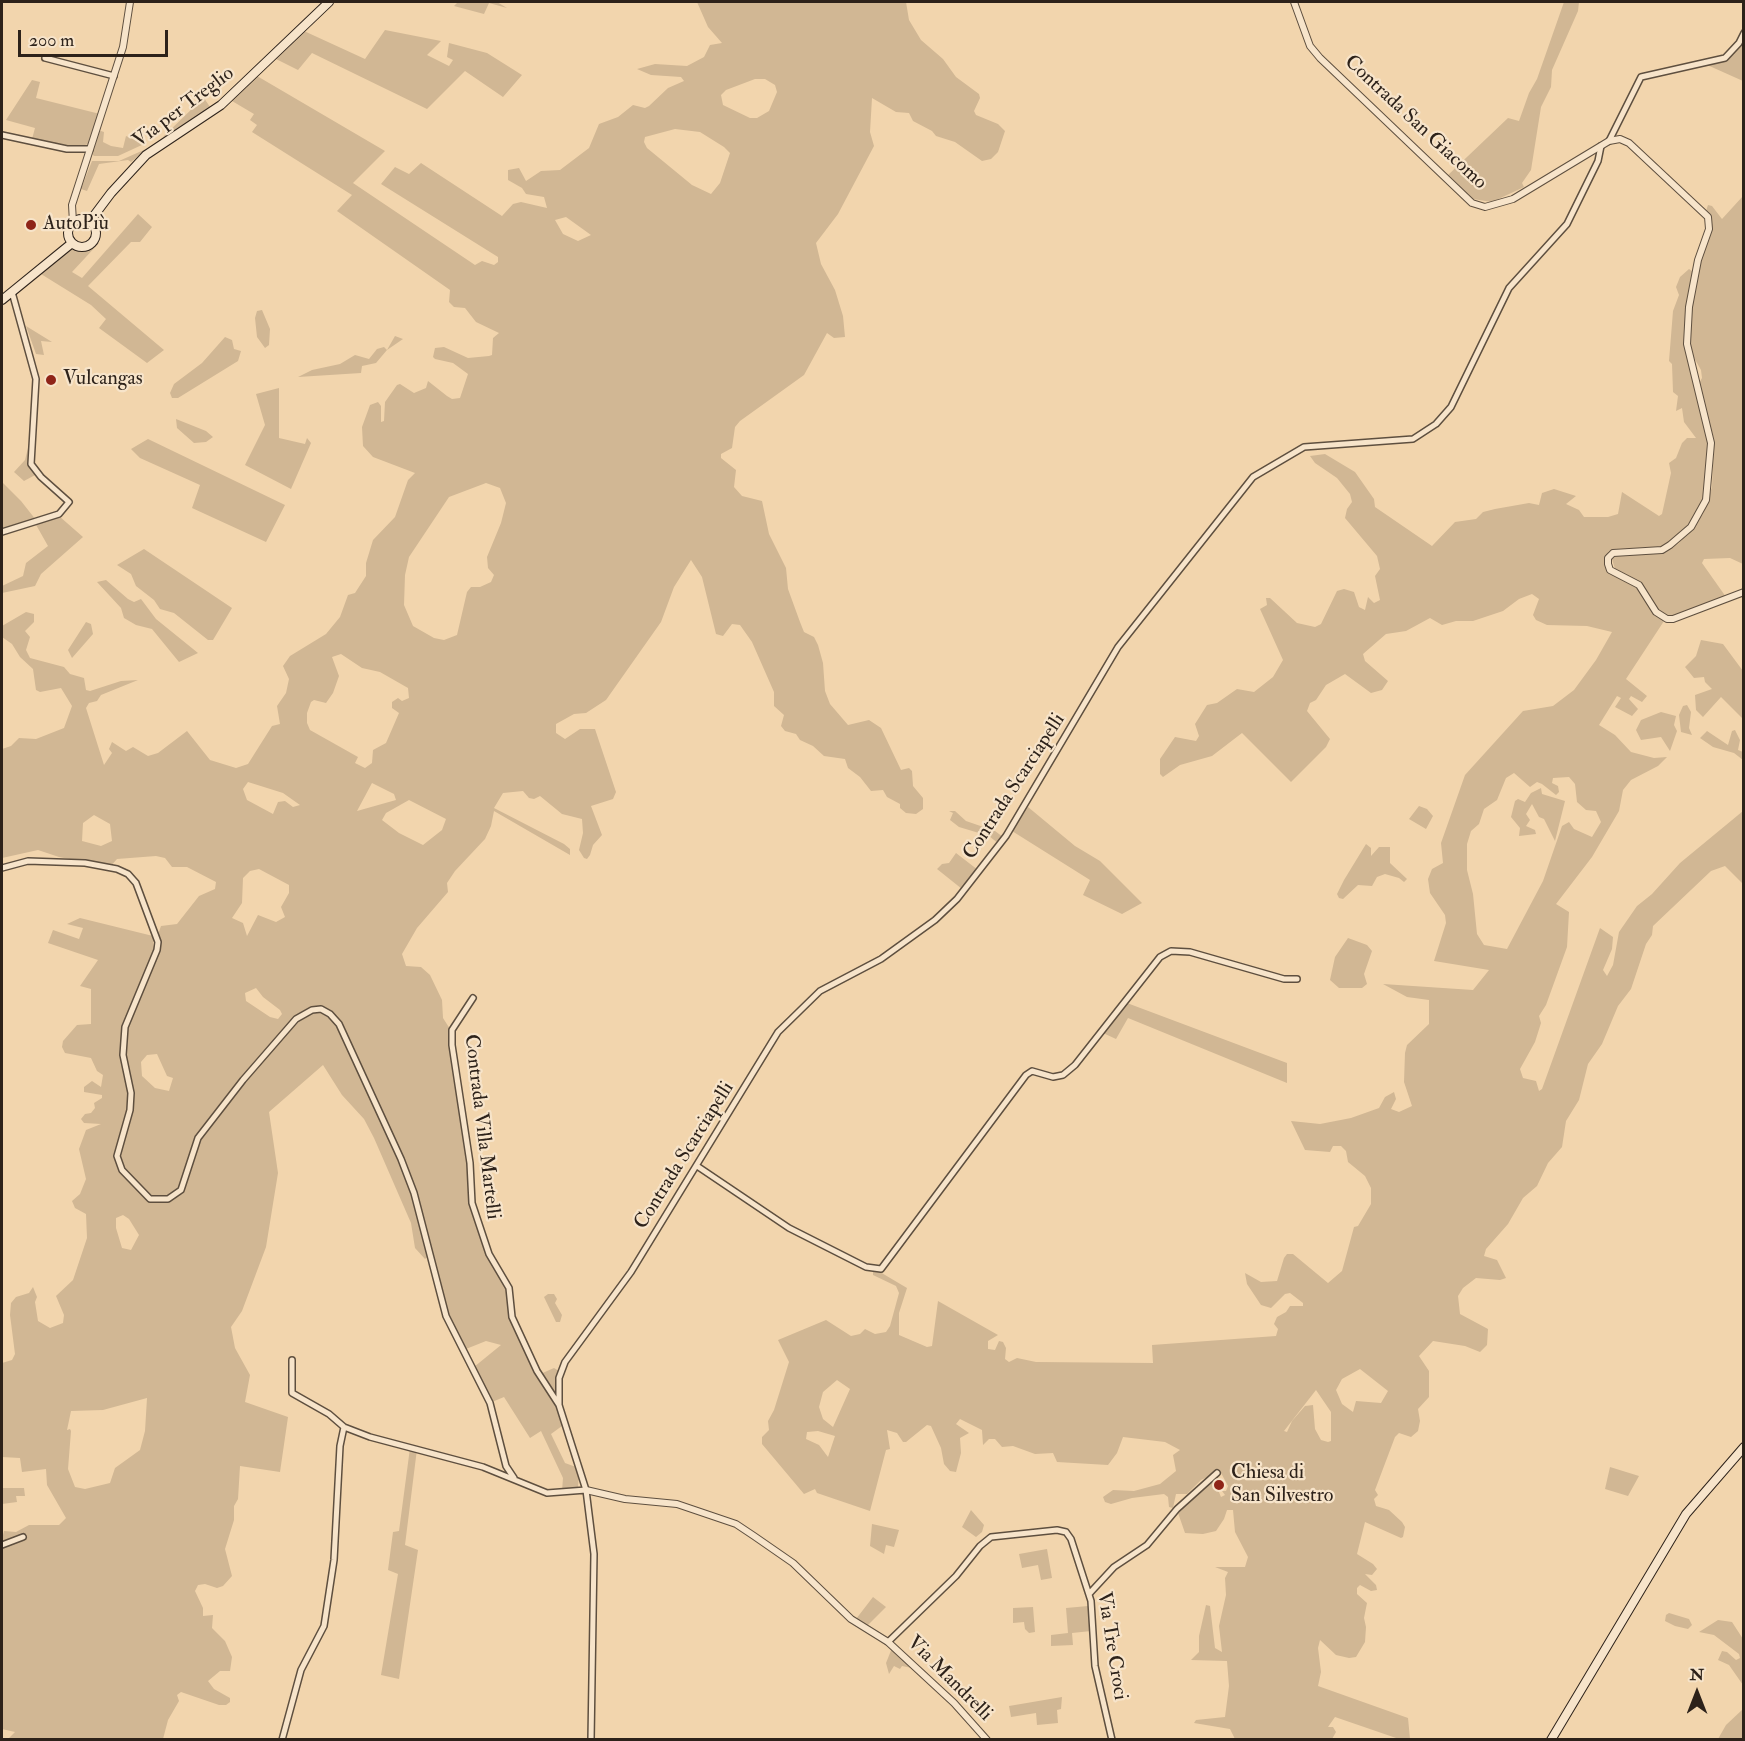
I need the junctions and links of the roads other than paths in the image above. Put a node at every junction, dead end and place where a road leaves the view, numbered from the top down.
1 (130, 2) edge
2 (329, 2) edge
3 (1294, 2) edge
4 (1743, 33) edge
5 (45, 58) dead end
6 (114, 76) junction
7 (2, 135) edge
8 (1609, 141) junction
9 (1601, 146) junction
10 (90, 149) junction
11 (90, 221) junction
12 (74, 222) junction
13 (72, 243) junction
14 (12, 292) junction
15 (2, 300) edge
16 (2, 532) edge
17 (1743, 592) edge
18 (2, 868) edge
19 (1297, 979) dead end
20 (473, 998) dead end
21 (697, 1167) junction
22 (292, 1360) dead end
23 (559, 1405) junction
24 (344, 1427) junction
25 (1743, 1447) edge
26 (1217, 1473) dead end
27 (514, 1478) junction
28 (586, 1490) junction
29 (23, 1538) dead end
30 (2, 1545) edge
31 (1089, 1594) junction
32 (888, 1642) junction
33 (282, 1740) edge
34 (591, 1740) edge
35 (987, 1740) edge
36 (1112, 1740) edge
37 (1551, 1740) edge

1 - 6 street
2 - 11 main road, Via per Treglio
3 - 9 street, Contrada San Giacomo
4 - 8 street
5 - 6 street
6 - 10 street
7 - 10 street
8 - 9 street, Contrada San Giacomo
8 - 17 street
9 - 21 street, Contrada Scarciapelli
10 - 12 street
11 - 12 main road
11 - 13 main road
12 - 13 main road
13 - 14 main road
14 - 15 main road
14 - 16 street
18 - 27 street
19 - 21 street
20 - 23 street, Contrada Villa Martelli
21 - 23 street, Contrada Scarciapelli
22 - 24 street
23 - 28 street, Contrada Villa Martelli
24 - 27 street
24 - 33 street
25 - 37 main road
26 - 31 street
27 - 28 street
28 - 32 street, Via Mandrelli
28 - 34 street, Contrada Villa Martelli
29 - 30 street
31 - 32 street, Via Tre Croci
31 - 36 street, Via Tre Croci
32 - 35 street, Via Mandrelli

